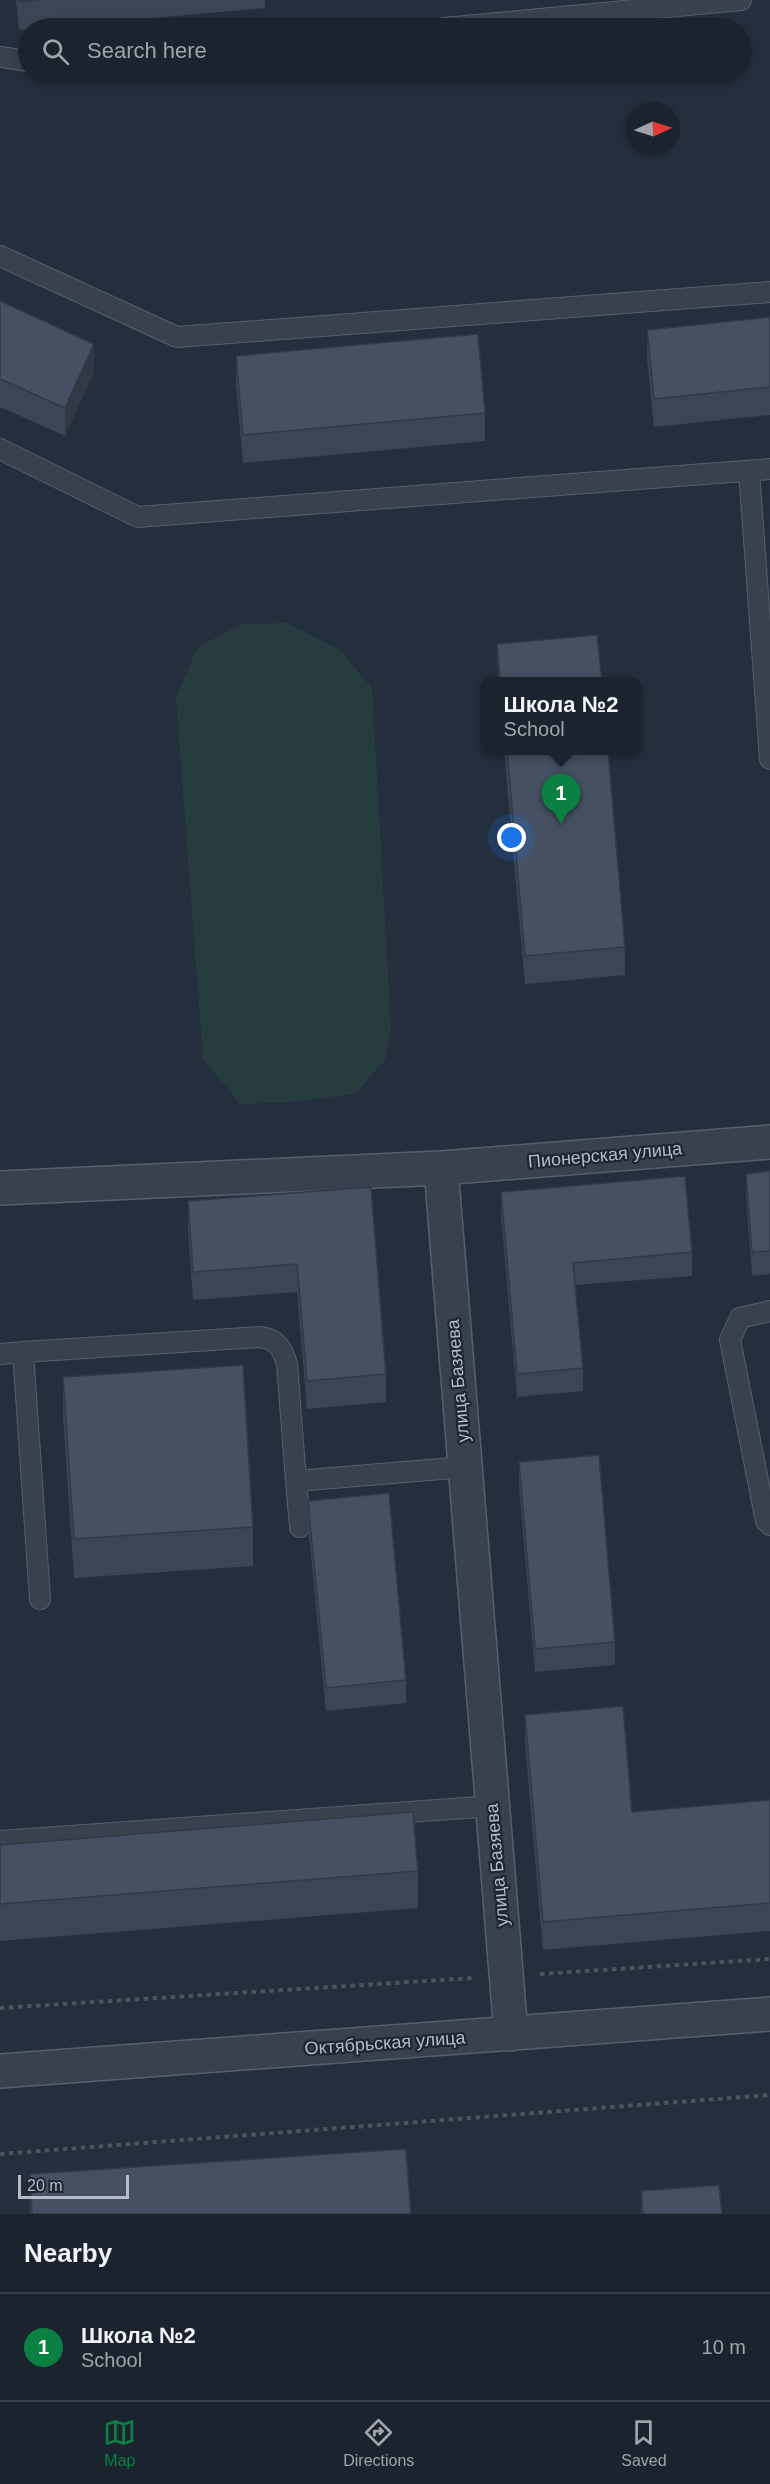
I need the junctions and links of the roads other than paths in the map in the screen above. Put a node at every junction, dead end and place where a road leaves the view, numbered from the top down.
1 (741, 0) edge
2 (550, 18) edge
3 (0, 57) edge
4 (18, 59) edge
5 (0, 256) edge
6 (770, 292) edge
7 (0, 450) edge
8 (770, 469) edge
9 (749, 471) junction
10 (770, 759) edge
11 (770, 1142) edge
12 (441, 1168) junction
13 (0, 1188) edge
14 (770, 1311) edge
15 (23, 1353) junction
16 (0, 1354) edge
17 (465, 1467) junction
18 (296, 1480) junction
19 (770, 1525) edge
20 (300, 1527) dead end
21 (40, 1599) dead end
22 (493, 1806) junction
23 (0, 1841) edge
24 (770, 2014) edge
25 (511, 2034) junction
26 (0, 2071) edge

1 - 2 lane
3 - 4 lane
5 - 6 lane
7 - 9 lane
8 - 9 lane
9 - 10 lane
11 - 12 street, Пионерская улица
12 - 13 street
12 - 17 street, улица Базяева
14 - 19 lane
15 - 16 lane
15 - 18 lane
15 - 21 lane
17 - 18 lane
17 - 22 street, улица Базяева
18 - 20 lane
22 - 23 lane
22 - 25 street, улица Базяева
24 - 25 street, Октябрьская улица
25 - 26 street, Октябрьская улица

